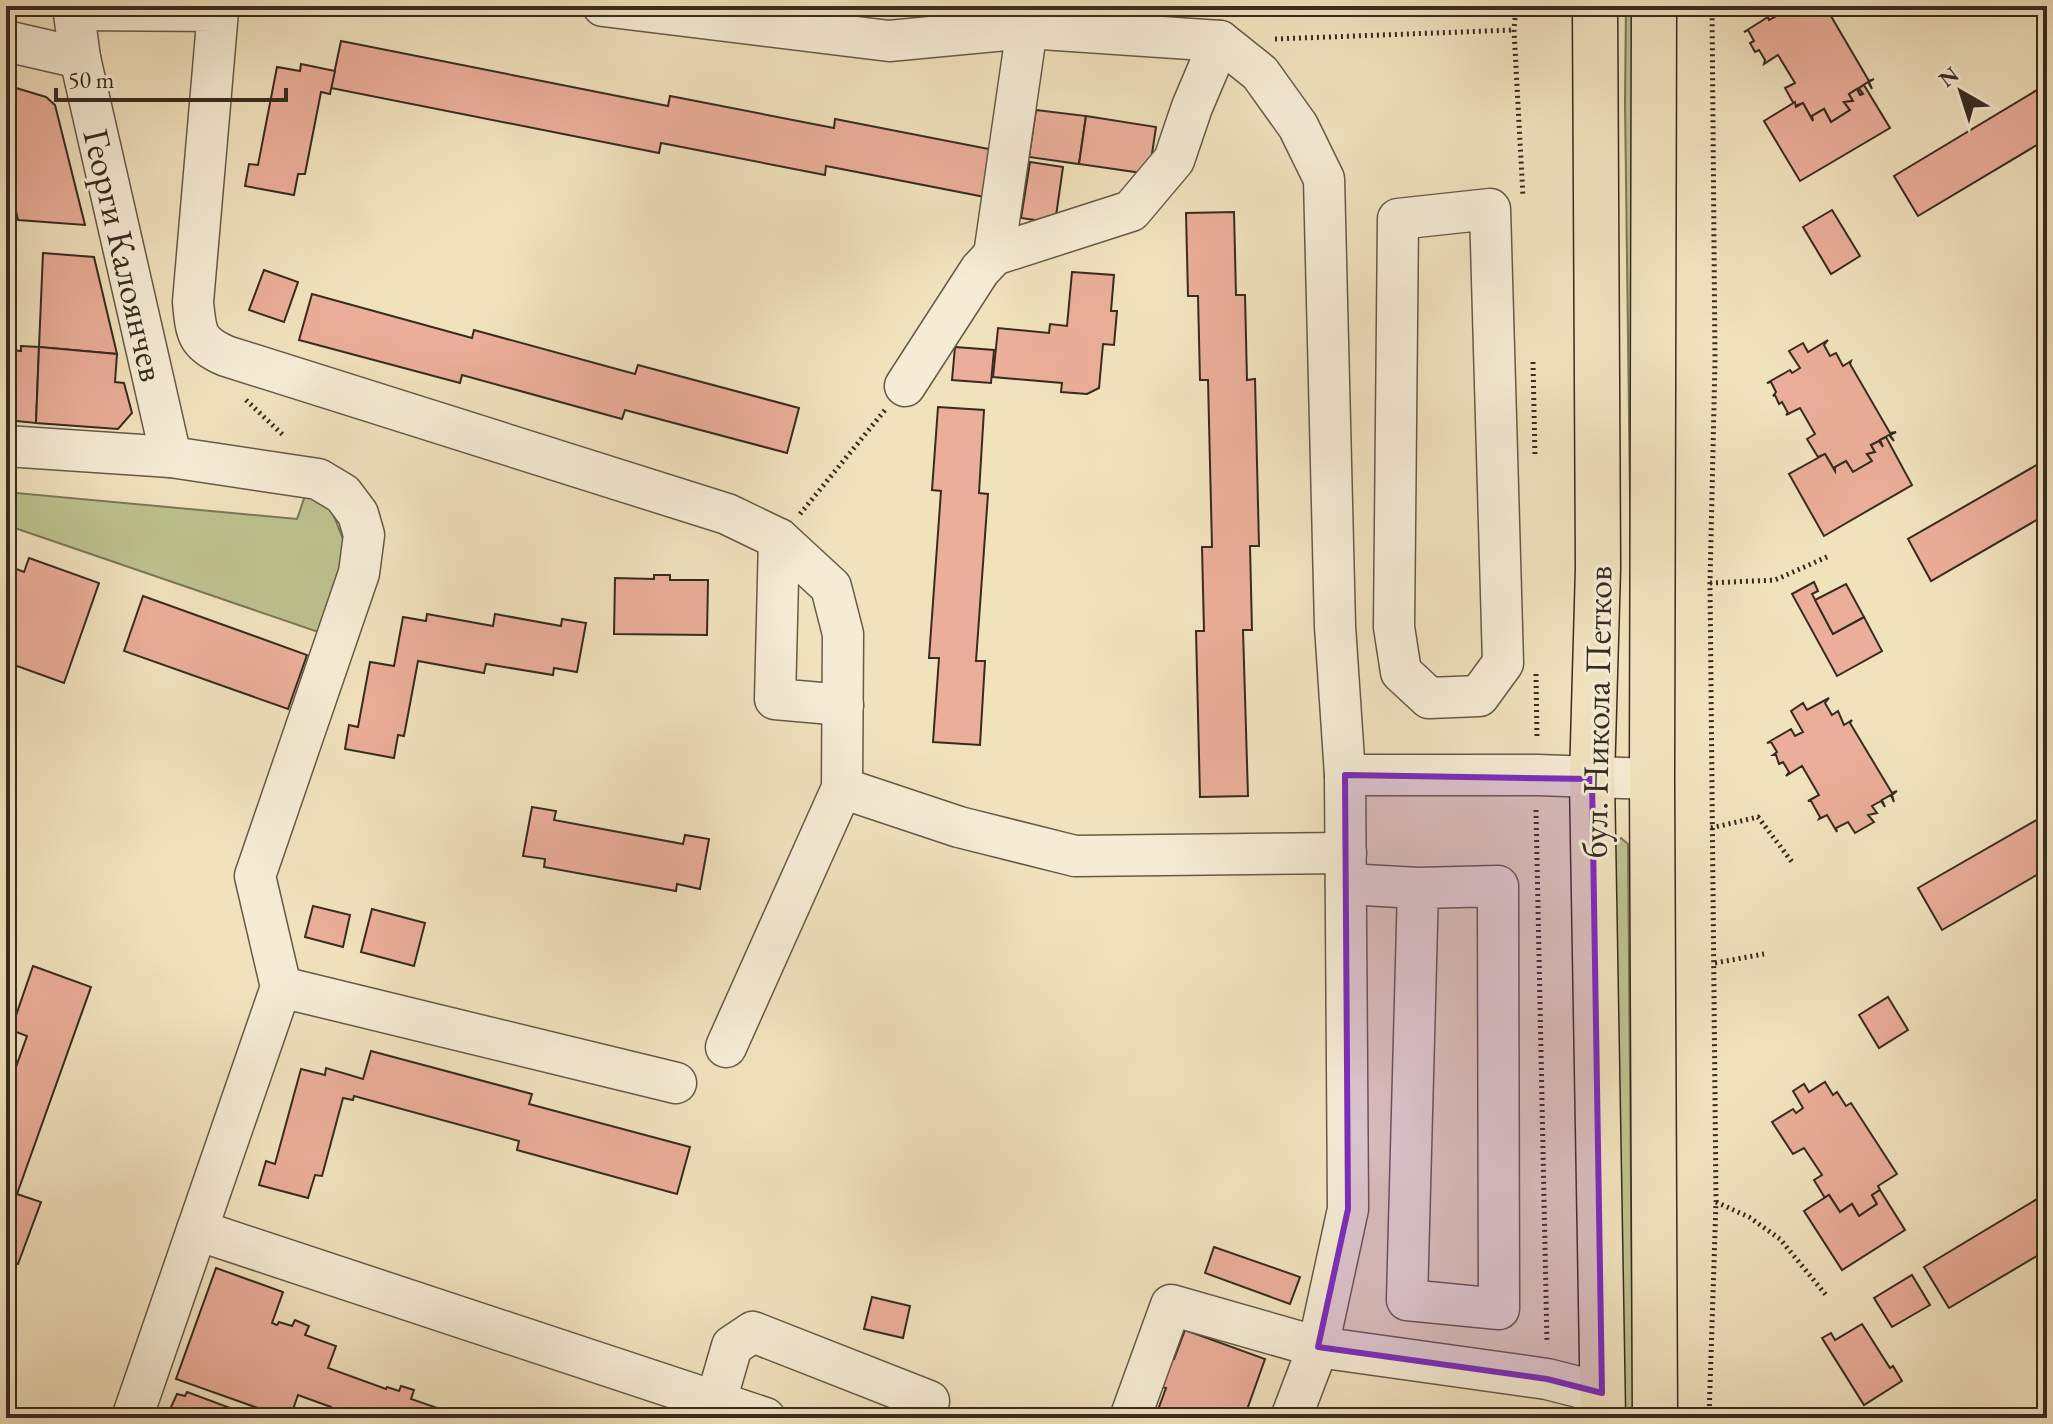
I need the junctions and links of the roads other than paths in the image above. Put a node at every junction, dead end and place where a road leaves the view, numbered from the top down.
1 (603, 6) edge
2 (1595, 6) edge
3 (1654, 6) edge
4 (73, 8) edge
5 (221, 9) edge
6 (888, 24) edge
7 (1027, 28) junction
8 (6, 41) edge
9 (1220, 41) junction
10 (80, 58) junction
11 (994, 255) junction
12 (905, 386) road end
13 (6, 446) edge
14 (171, 457) junction
15 (779, 539) junction
16 (1335, 626) junction
17 (1394, 627) junction
18 (843, 705) junction
19 (1345, 775) junction
20 (1592, 779) junction
21 (1652, 779) junction
22 (842, 788) junction
23 (1346, 868) junction
24 (1418, 888) junction
25 (281, 987) junction
26 (726, 1047) dead end
27 (676, 1083) dead end
28 (197, 1230) junction
29 (1318, 1347) junction
30 (716, 1401) junction
31 (929, 1401) dead end
32 (1603, 1405) edge
33 (132, 1418) edge
34 (765, 1418) edge
35 (1130, 1418) edge
36 (1291, 1418) edge
37 (1655, 1418) edge

1 - 6 street
2 - 20 main road, бул. Никола Петков
3 - 21 main road, бул. Никола Петков
4 - 5 street
4 - 10 street, Георги Калоянчев
5 - 15 street
6 - 7 street
7 - 9 street
7 - 11 street
8 - 10 street
9 - 11 street
9 - 16 street
10 - 14 street, Георги Калоянчев
11 - 12 street
13 - 14 street
14 - 25 street
15 - 18 street
15 - 18 street
16 - 17 street
16 - 19 street
17 - 17 street
18 - 22 street
19 - 20 street
19 - 23 street
20 - 21 street
20 - 32 main road, бул. Никола Петков
21 - 37 main road, бул. Никола Петков
22 - 23 street
22 - 26 street
23 - 24 street
23 - 29 street
24 - 24 street
25 - 27 street
25 - 28 street
28 - 30 street
28 - 33 street
29 - 32 street
29 - 35 street
29 - 36 street
30 - 31 street
30 - 34 street

